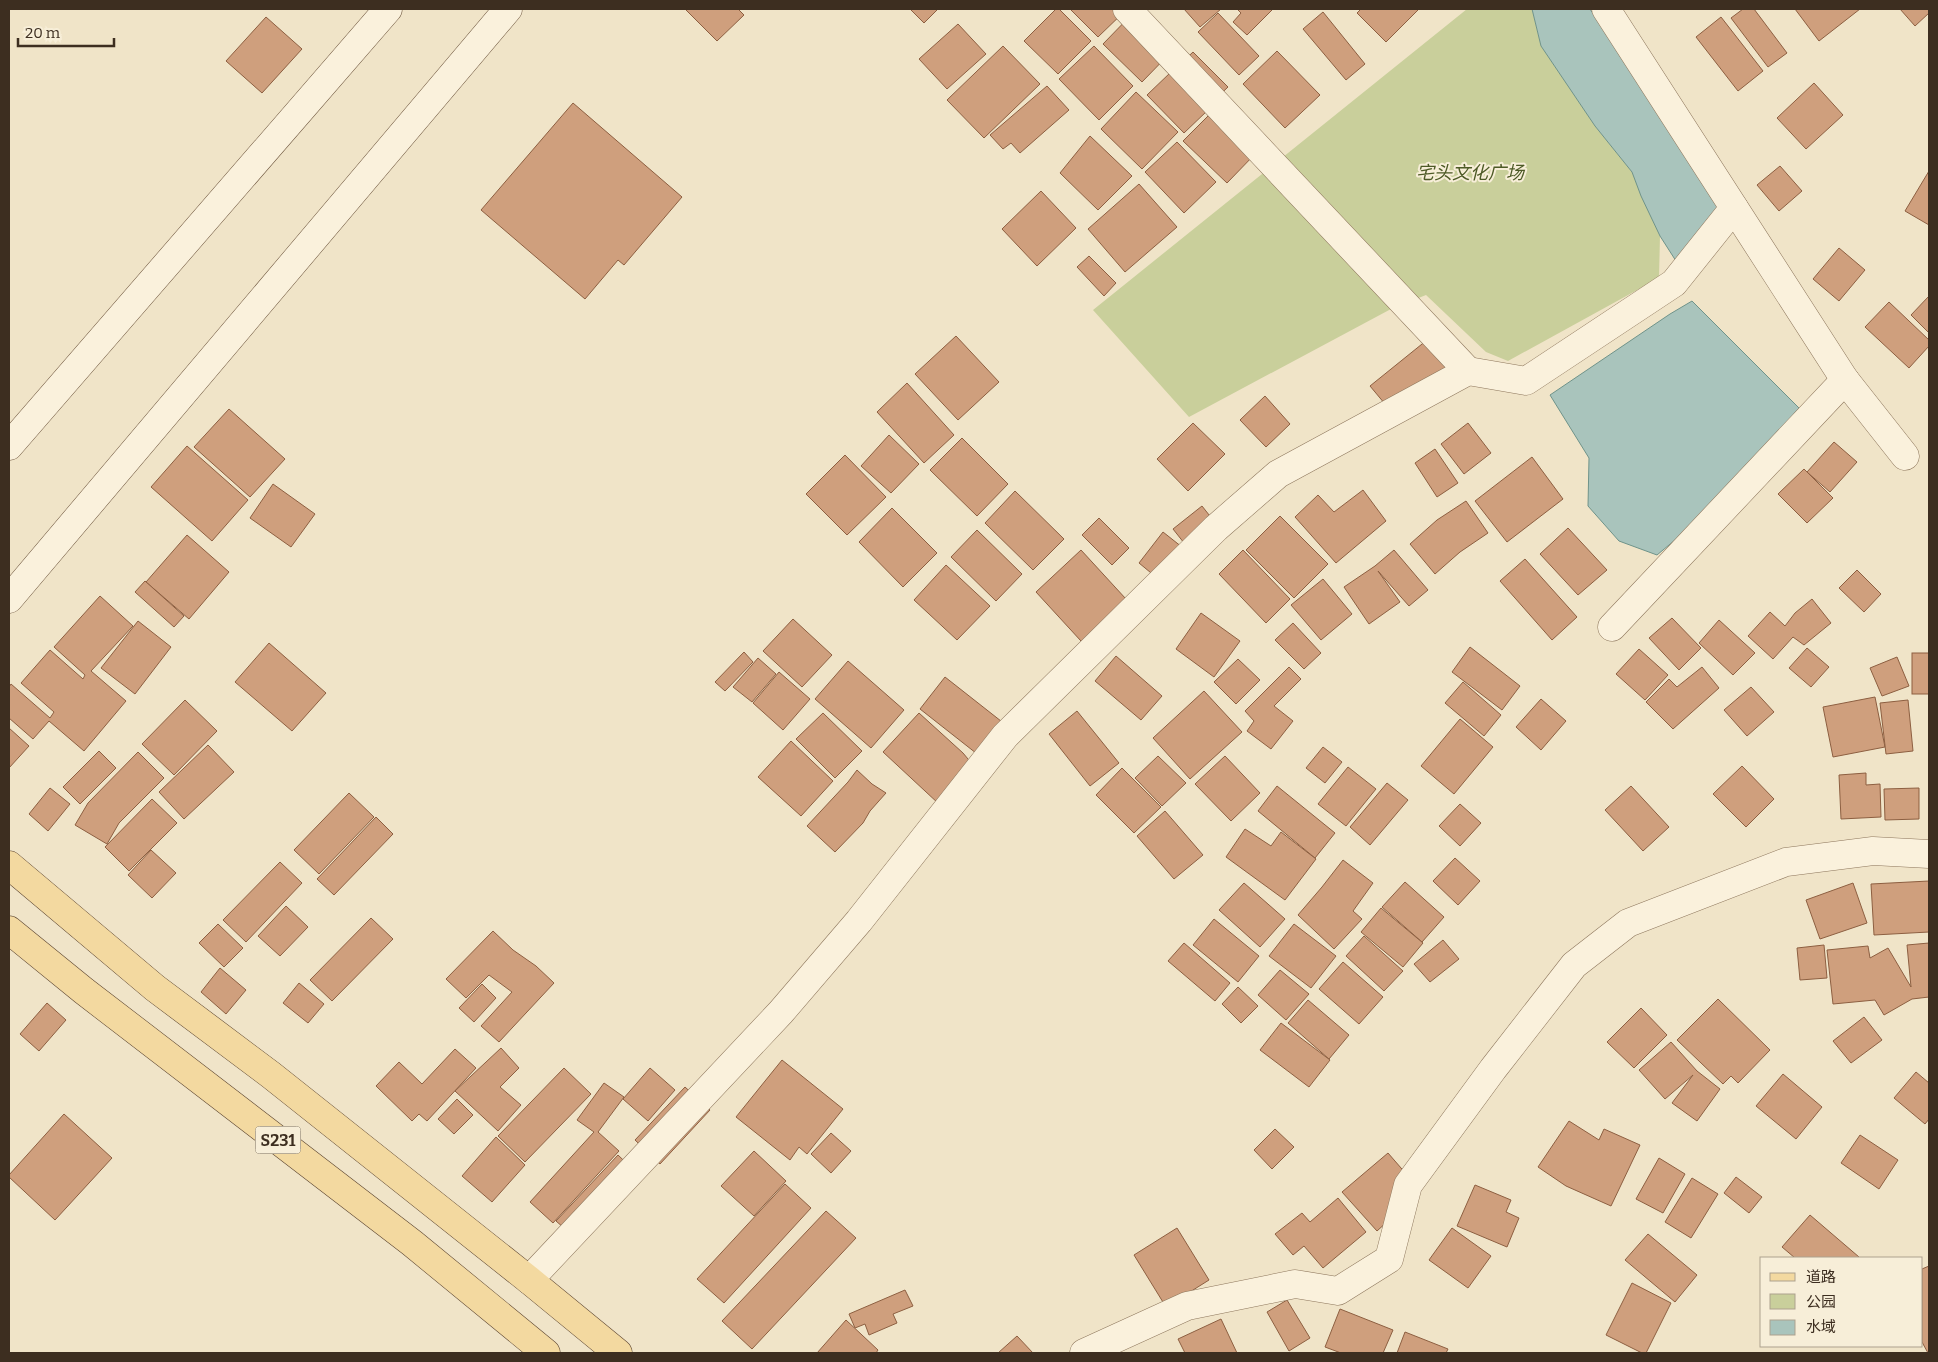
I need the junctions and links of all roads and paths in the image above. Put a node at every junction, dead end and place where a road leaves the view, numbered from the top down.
1 (388, 9) edge
2 (508, 9) edge
3 (1127, 9) edge
4 (1606, 9) edge
5 (1734, 208) junction
6 (1468, 371) junction
7 (1845, 380) junction
8 (9, 446) edge
9 (1905, 456) dead end
10 (9, 599) edge
11 (1612, 628) dead end
12 (1929, 854) edge
13 (9, 865) edge
14 (9, 930) edge
15 (529, 1280) junction
16 (546, 1353) edge
17 (618, 1353) edge
18 (1084, 1353) edge

1 - 8 street
2 - 10 street
3 - 6 street
4 - 5 street
5 - 6 street
5 - 7 street
6 - 15 street
7 - 9 street
7 - 11 street
12 - 18 street
13 - 15 main road
14 - 16 main road, S231
15 - 17 main road

